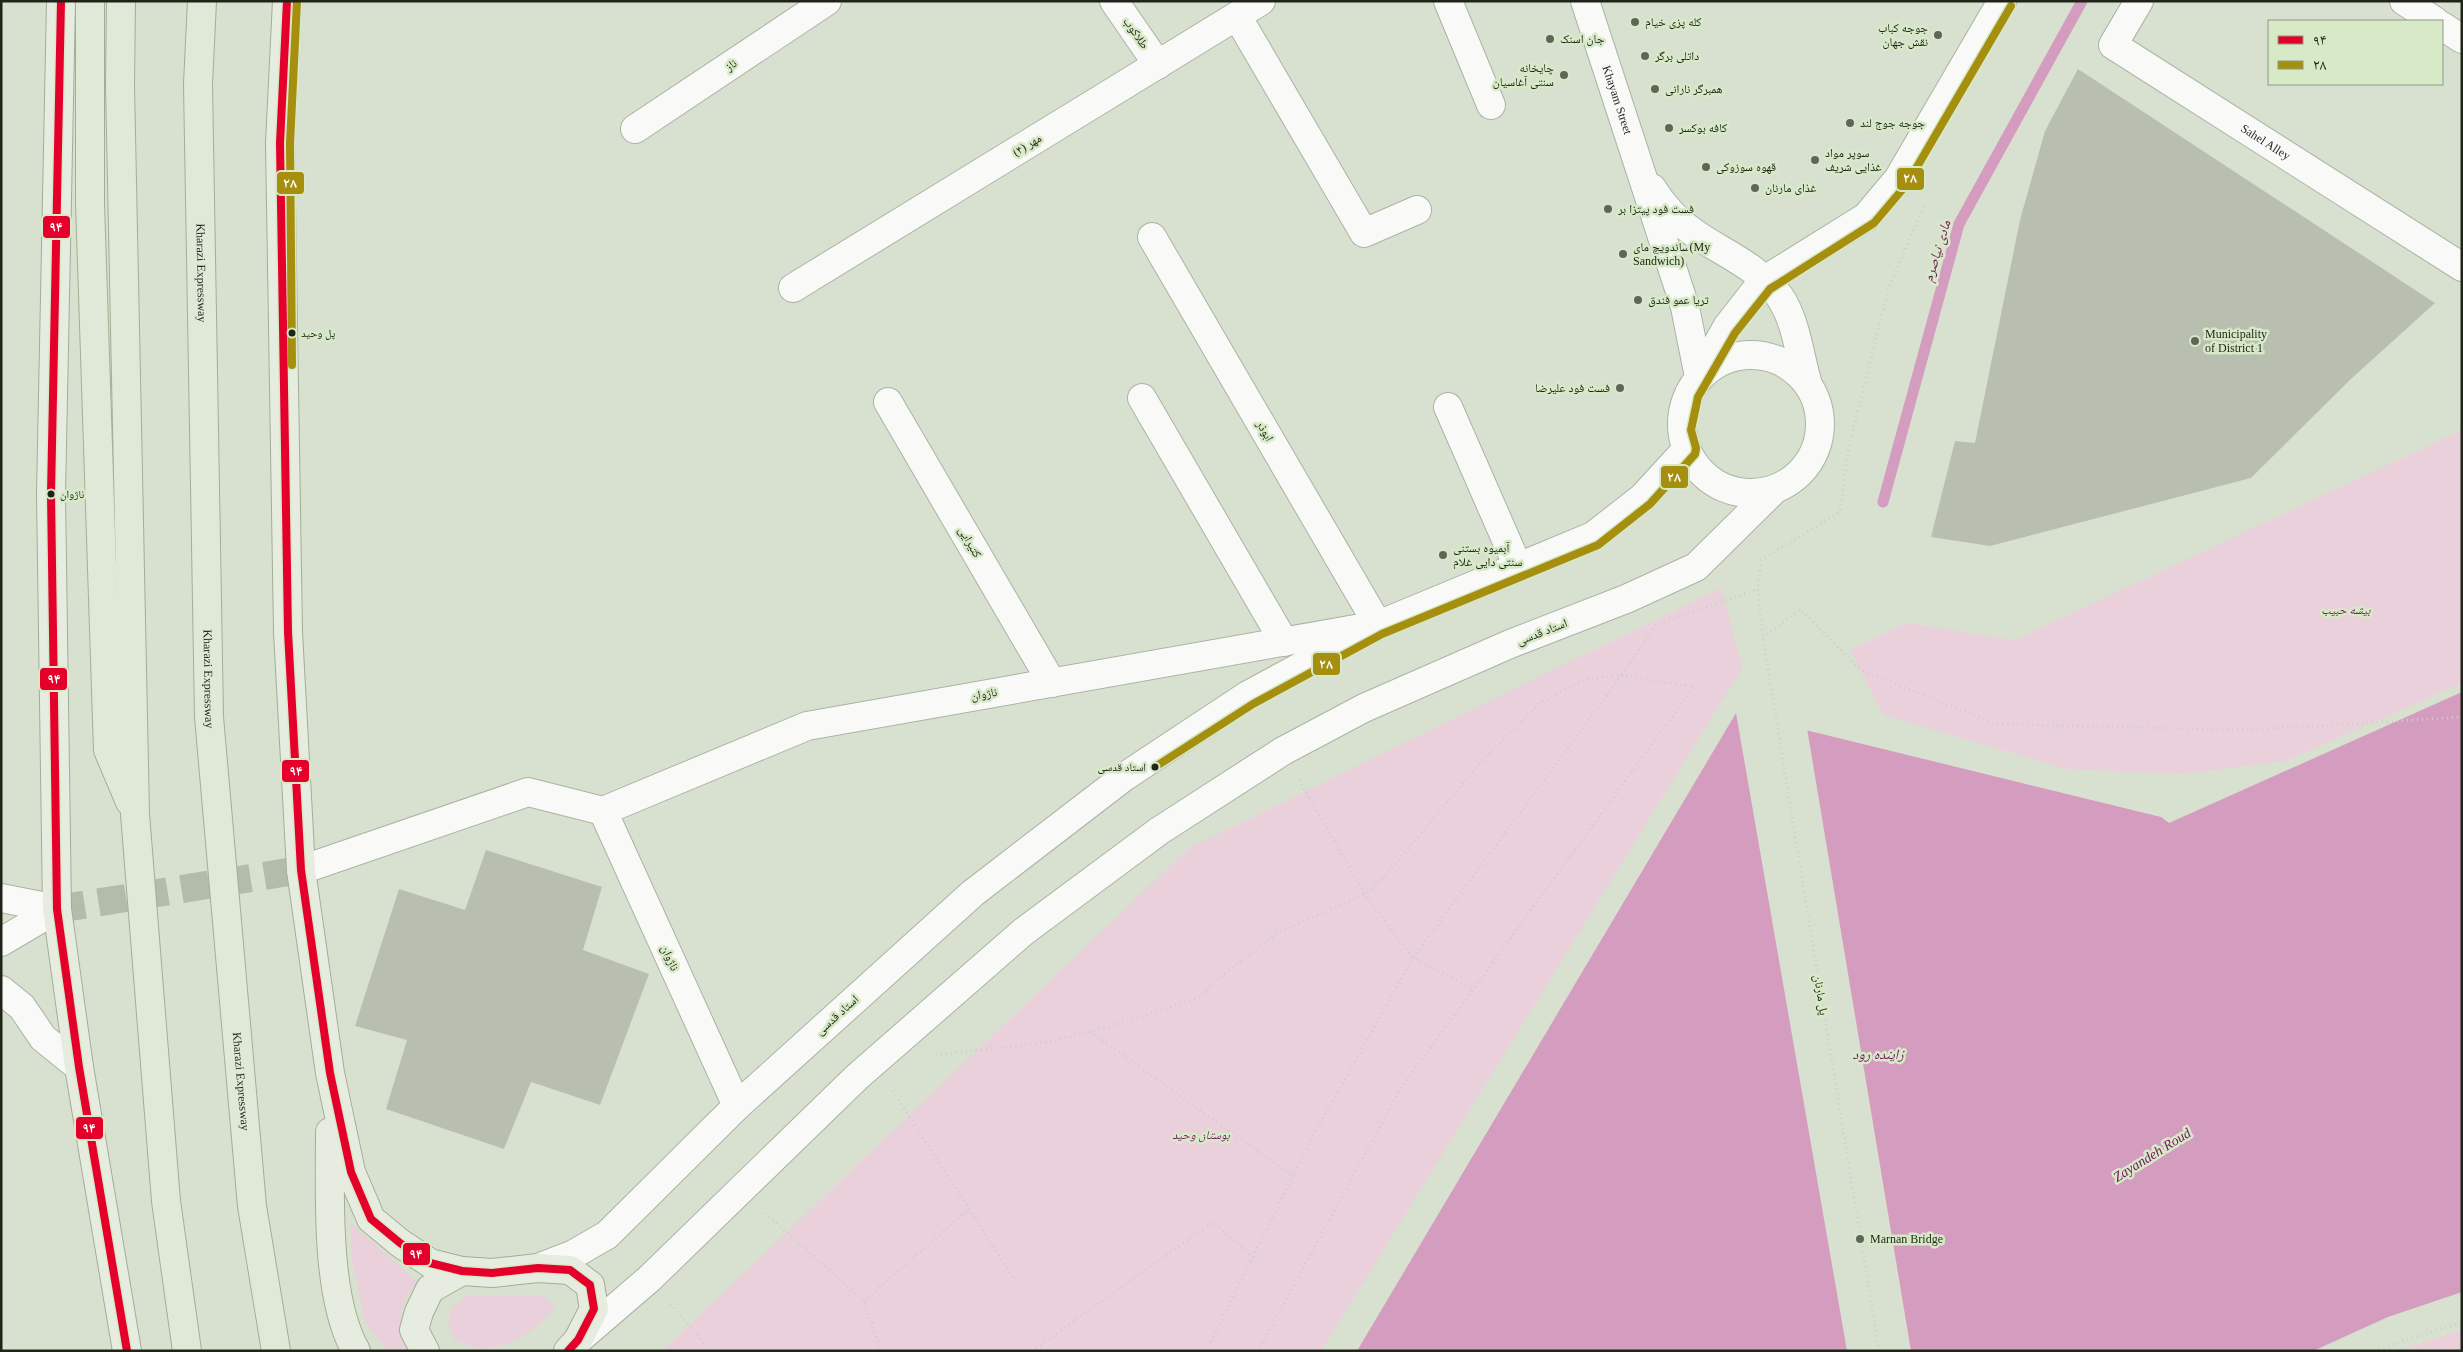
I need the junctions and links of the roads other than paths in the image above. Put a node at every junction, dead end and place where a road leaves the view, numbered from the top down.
1 (61, 1) edge
2 (90, 1) edge
3 (121, 1) edge
4 (202, 1) edge
5 (286, 1) edge
6 (827, 1) edge
7 (1114, 1) edge
8 (1262, 1) edge
9 (1448, 1) edge
10 (1585, 1) edge
11 (2002, 1) edge
12 (2139, 1) edge
13 (2404, 1) edge
14 (1237, 16) junction
15 (2433, 20) edge
16 (2443, 27) edge
17 (2462, 39) edge
18 (1158, 65) junction
19 (1492, 105) dead end
20 (635, 129) dead end
21 (1639, 169) junction
22 (1417, 210) dead end
23 (1152, 237) dead end
24 (2462, 267) edge
25 (1763, 280) junction
26 (793, 288) dead end
27 (1699, 377) junction
28 (1807, 381) junction
29 (1142, 398) dead end
30 (888, 402) dead end
31 (1448, 407) dead end
32 (1686, 450) junction
33 (1772, 491) junction
34 (1518, 567) junction
35 (1378, 625) junction
36 (1284, 642) junction
37 (1052, 682) junction
38 (603, 811) junction
39 (135, 814) junction
40 (301, 870) junction
41 (1, 898) edge
42 (57, 909) junction
43 (1, 942) edge
44 (1, 990) edge
45 (79, 1067) junction
46 (330, 1073) junction
47 (737, 1106) junction
48 (538, 1268) junction
49 (462, 1271) junction
50 (568, 1347) edge
51 (127, 1351) edge
52 (187, 1351) edge
53 (276, 1351) edge
54 (356, 1351) edge
55 (425, 1351) edge

1 - 42 main road
2 - 39 highway
3 - 39 highway
4 - 53 highway, Kharazi Expressway
5 - 40 main road
6 - 20 street, ناز
7 - 18 street, طلاکوب
8 - 14 street, مهر (۴)
9 - 19 street
10 - 21 street, Khayam Street
11 - 25 street
12 - 24 street, Sahel Alley
13 - 15 street
14 - 18 street, مهر (۴)
14 - 22 street
16 - 17 street
18 - 26 street, مهر (۴)
21 - 25 street
21 - 27 street, Khayam Street
23 - 35 street, ابوذر
25 - 27 street
25 - 28 street
27 - 28 street
27 - 32 street
28 - 33 street
29 - 36 street
30 - 37 street, کتیرایی
31 - 34 street
32 - 33 street
32 - 34 street, استاد قدسی
33 - 50 street, استاد قدسی
34 - 35 street, استاد قدسی
35 - 36 street, ناژوان
35 - 47 street, استاد قدسی
36 - 37 street, ناژوان
37 - 38 street, ناژوان
38 - 40 street
38 - 47 street, ناژوان
39 - 52 highway
40 - 46 main road
41 - 42 street
42 - 43 street
42 - 45 main road
44 - 45 street
45 - 51 main road
46 - 49 main road, استاد قدسی
46 - 54 main road
47 - 48 street, استاد قدسی
48 - 49 main road, استاد قدسی
48 - 50 main road
49 - 55 main road

